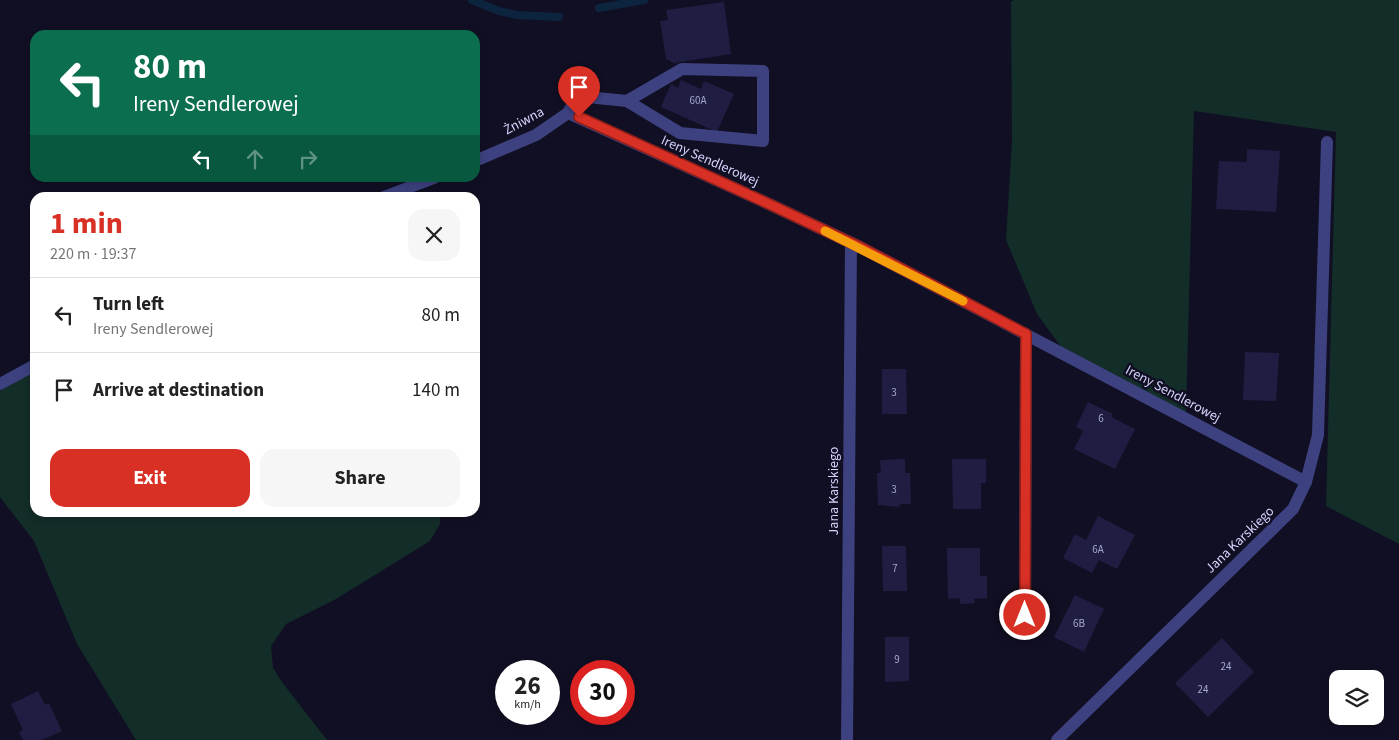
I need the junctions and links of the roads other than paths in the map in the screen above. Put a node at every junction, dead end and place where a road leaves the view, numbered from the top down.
1 (627, 101) junction
2 (568, 112) junction
3 (1327, 142) dead end
4 (480, 159) edge
5 (423, 182) edge
6 (397, 192) edge
7 (850, 243) junction
8 (1026, 334) junction
9 (30, 368) edge
10 (0, 384) edge
11 (1306, 482) junction
12 (1025, 615) dead end
13 (847, 740) edge
14 (1057, 740) edge

1 - 1 street
1 - 2 street, Żniwna
2 - 4 street, Żniwna
2 - 7 street, Ireny Sendlerowej
3 - 11 street, Jana Karskiego
5 - 6 street
7 - 8 street, Ireny Sendlerowej
7 - 13 street, Jana Karskiego
8 - 11 street, Ireny Sendlerowej
8 - 12 street
9 - 10 street
11 - 14 street, Jana Karskiego

